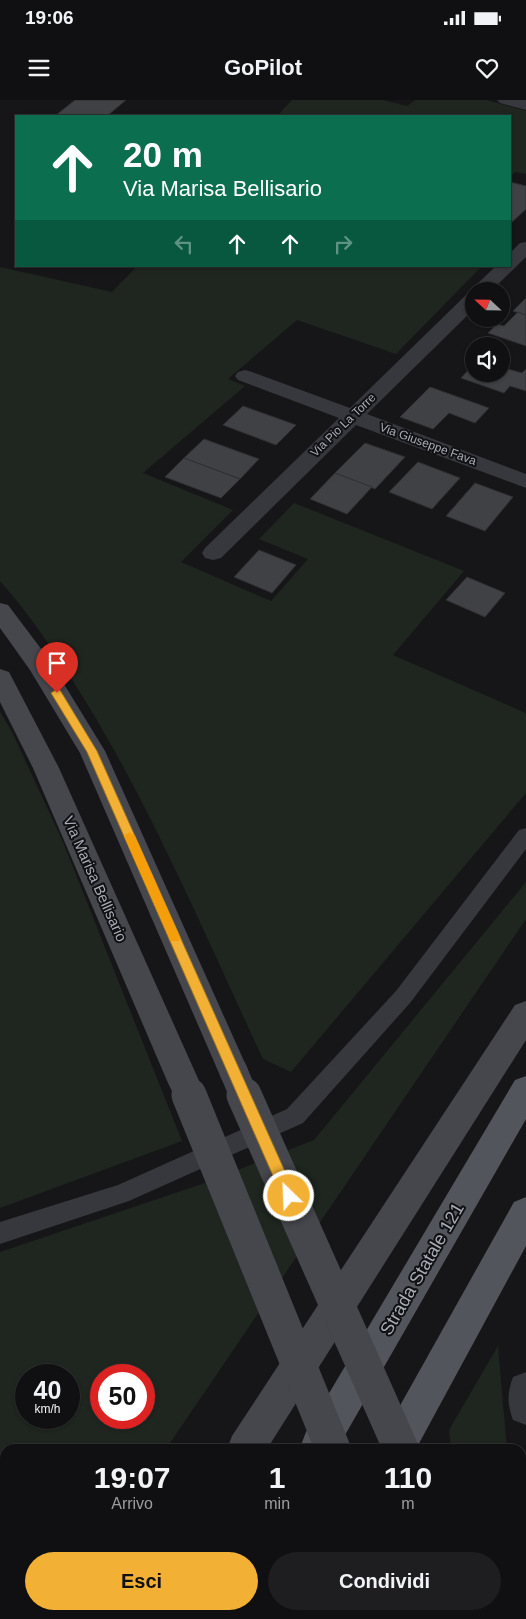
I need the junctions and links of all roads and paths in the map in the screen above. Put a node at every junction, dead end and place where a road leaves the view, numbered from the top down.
1 (505, 100) edge
2 (526, 105) edge
3 (506, 267) edge
4 (491, 282) edge
5 (465, 307) edge
6 (245, 376) dead end
7 (353, 416) junction
8 (526, 481) edge
9 (213, 553) dead end
10 (0, 611) edge
11 (0, 678) edge
12 (526, 835) edge
13 (526, 1014) edge
14 (526, 1090) edge
15 (526, 1213) edge
16 (0, 1233) edge
17 (526, 1390) edge
18 (421, 1404) junction
19 (526, 1407) edge
20 (247, 1444) edge
21 (320, 1444) edge
22 (332, 1444) edge
23 (399, 1444) edge
24 (400, 1444) edge
25 (408, 1444) edge

1 - 2 street
3 - 4 street
5 - 7 street, Via Pio La Torre
6 - 7 street, Via Giuseppe Fava
7 - 8 street, Via Giuseppe Fava
7 - 9 street, Via Pio La Torre
10 - 24 main road, bridge
11 - 22 main road, Via Marisa Bellisario, bridge
12 - 16 lane
13 - 20 main road
14 - 21 main road, Strada Statale 121
15 - 18 main road
17 - 19 street
18 - 23 main road
18 - 25 main road

